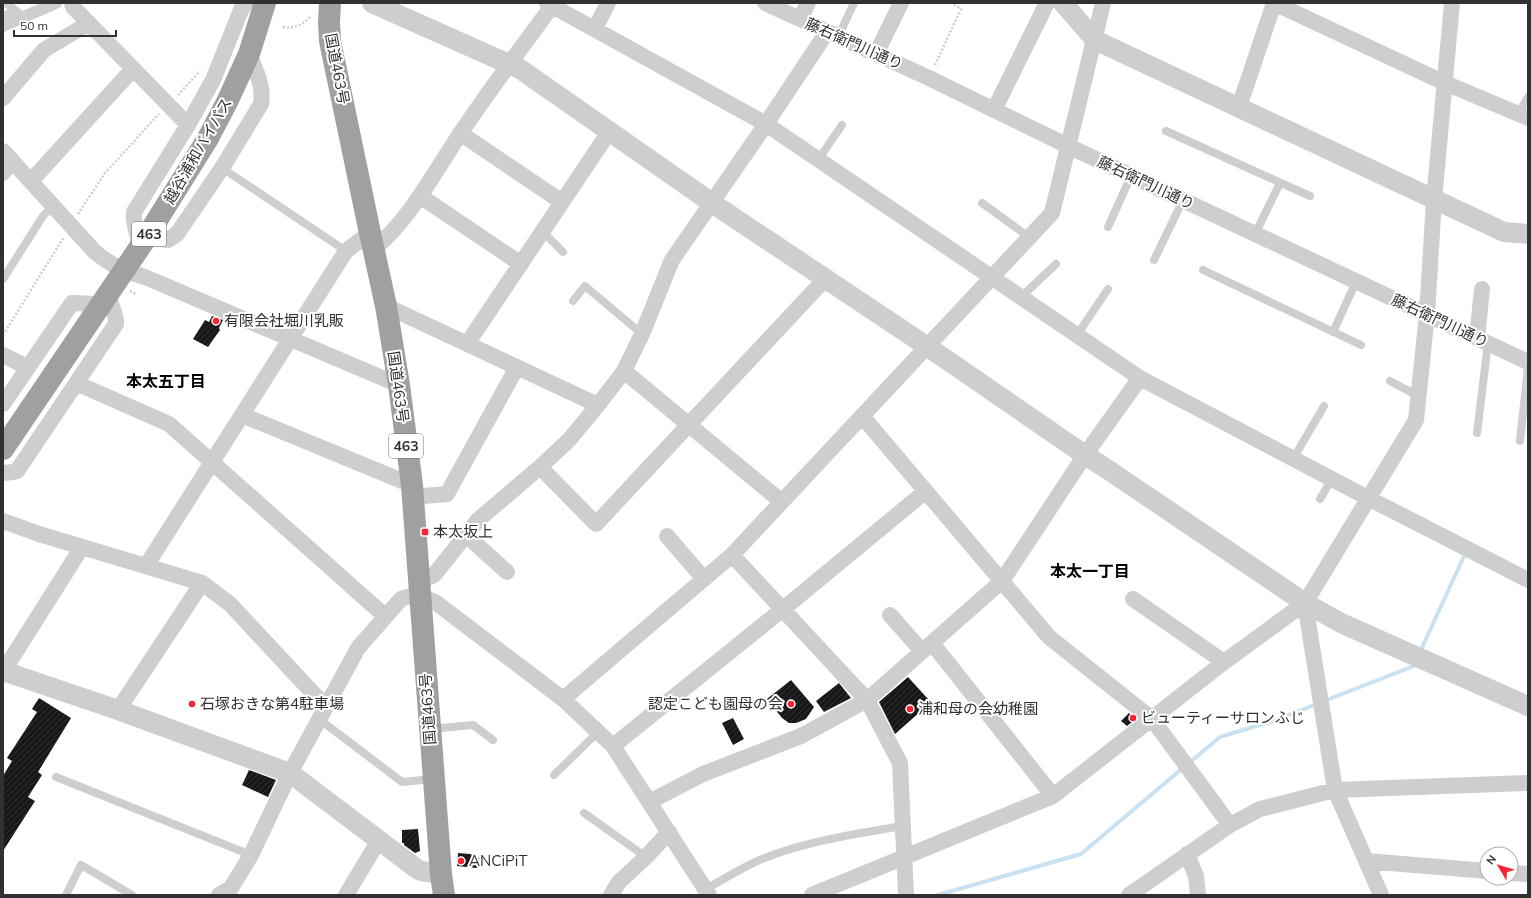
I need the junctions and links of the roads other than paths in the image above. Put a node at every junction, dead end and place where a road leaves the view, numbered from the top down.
1 (6, 3) edge
2 (56, 3) edge
3 (72, 3) edge
4 (246, 3) edge
5 (265, 3) edge
6 (372, 3) edge
7 (547, 3) edge
8 (608, 3) edge
9 (765, 3) edge
10 (808, 3) edge
11 (854, 3) edge
12 (901, 3) edge
13 (1046, 3) edge
14 (1064, 3) edge
15 (1103, 3) edge
16 (1274, 3) edge
17 (1452, 3) edge
18 (322, 8) edge
19 (20, 14) junction
20 (3, 16) edge
21 (800, 19) junction
22 (89, 23) junction
23 (3, 26) edge
24 (595, 29) junction
25 (832, 34) junction
26 (1095, 40) junction
27 (249, 54) junction
28 (876, 54) junction
29 (510, 64) junction
30 (133, 70) junction
31 (1445, 83) junction
32 (1528, 97) edge
33 (3, 98) edge
34 (1239, 107) junction
35 (994, 110) junction
36 (1523, 116) edge
37 (766, 124) junction
38 (188, 125) junction
39 (842, 125) dead end
40 (1166, 131) dead end
41 (609, 132) junction
42 (460, 133) junction
43 (1068, 146) junction
44 (7, 155) edge
45 (818, 160) junction
46 (222, 168) junction
47 (3, 173) edge
48 (1132, 176) junction
49 (31, 181) junction
50 (1280, 183) junction
51 (420, 196) junction
52 (1310, 196) dead end
53 (1183, 200) junction
54 (1434, 200) junction
55 (562, 202) junction
56 (712, 203) junction
57 (982, 203) dead end
58 (53, 206) junction
59 (1108, 227) dead end
60 (542, 231) junction
61 (1255, 234) junction
62 (1528, 234) edge
63 (1029, 237) junction
64 (372, 241) junction
65 (141, 245) junction
66 (346, 251) junction
67 (563, 252) dead end
68 (1154, 260) dead end
69 (521, 264) junction
70 (1056, 264) dead end
71 (1203, 270) dead end
72 (123, 271) junction
73 (826, 278) junction
74 (991, 278) junction
75 (3, 279) edge
76 (1356, 282) junction
77 (1108, 289) dead end
78 (1482, 289) dead end
79 (105, 297) junction
80 (1020, 298) junction
81 (573, 301) dead end
82 (386, 306) junction
83 (1426, 314) junction
84 (1333, 332) junction
85 (642, 334) junction
86 (1077, 335) junction
87 (291, 339) junction
88 (1482, 341) junction
89 (468, 344) junction
90 (1361, 346) dead end
91 (928, 347) junction
92 (3, 355) edge
93 (1528, 362) edge
94 (27, 367) junction
95 (517, 367) junction
96 (1528, 367) edge
97 (624, 371) junction
98 (1140, 378) junction
99 (1390, 381) dead end
100 (76, 383) junction
101 (399, 386) junction
102 (1418, 396) junction
103 (3, 404) edge
104 (598, 405) junction
105 (1324, 406) dead end
106 (242, 415) junction
107 (862, 416) junction
108 (689, 425) junction
109 (1477, 433) dead end
110 (1520, 441) dead end
111 (3, 448) edge
112 (1084, 455) junction
113 (1293, 458) junction
114 (212, 462) junction
115 (540, 467) junction
116 (3, 473) edge
117 (1332, 479) junction
118 (412, 491) junction
119 (926, 491) junction
120 (1368, 498) junction
121 (1320, 499) dead end
122 (782, 502) junction
123 (3, 521) edge
124 (466, 535) junction
125 (667, 536) dead end
126 (82, 547) junction
127 (732, 555) junction
128 (146, 566) junction
129 (507, 572) dead end
130 (704, 578) junction
131 (1528, 580) edge
132 (1002, 581) junction
133 (202, 583) junction
134 (420, 589) junction
135 (1132, 599) dead end
136 (1305, 603) junction
137 (783, 609) junction
138 (890, 615) dead end
139 (385, 616) junction
140 (927, 647) junction
141 (1224, 662) junction
142 (3, 671) edge
143 (563, 699) junction
144 (867, 700) junction
145 (1528, 706) edge
146 (118, 710) junction
147 (323, 713) junction
148 (1152, 719) junction
149 (429, 729) junction
150 (598, 732) junction
151 (493, 740) dead end
152 (613, 746) junction
153 (290, 773) junction
154 (554, 775) dead end
155 (56, 777) dead end
156 (433, 779) junction
157 (1528, 783) edge
158 (1336, 790) junction
159 (1053, 796) junction
160 (649, 802) junction
161 (584, 813) dead end
162 (1230, 824) junction
163 (902, 826) junction
164 (669, 832) junction
165 (379, 840) junction
166 (1187, 854) junction
167 (251, 855) junction
168 (646, 857) junction
169 (904, 858) junction
170 (1366, 861) junction
171 (1479, 870) edge
172 (443, 890) edge
173 (708, 892) edge
174 (66, 895) edge
175 (132, 895) edge
176 (219, 895) edge
177 (346, 895) edge
178 (611, 895) edge
179 (812, 895) edge
180 (906, 895) edge
181 (1129, 895) edge
182 (1198, 895) edge
183 (1381, 895) edge

1 - 19 lane
2 - 19 street
3 - 22 street
4 - 38 street
5 - 27 highway, 越谷浦和バイパス / 463
6 - 29 street
7 - 24 street
7 - 29 street
8 - 24 street
9 - 21 street, 藤右衛門川通り
10 - 21 street
11 - 25 lane
12 - 28 street
13 - 35 street
14 - 26 street
15 - 26 street
16 - 31 street
16 - 34 street
17 - 31 street
18 - 64 highway, 国道463号 / 463
19 - 20 lane
19 - 23 street
21 - 25 street, 藤右衛門川通り
22 - 30 street
22 - 33 street
24 - 37 street
25 - 28 street, 藤右衛門川通り
25 - 37 street
26 - 34 street
26 - 43 street
27 - 46 street
27 - 65 highway, 越谷浦和バイパス / 463
28 - 35 street, 藤右衛門川通り
29 - 41 street
29 - 42 street
30 - 38 street
30 - 49 street
31 - 36 street
31 - 54 street
32 - 36 lane
34 - 54 street
35 - 43 street, 藤右衛門川通り
37 - 45 street
37 - 56 street
38 - 65 street
39 - 45 lane
40 - 50 lane
41 - 55 street
41 - 56 street
42 - 51 street
42 - 55 street
43 - 48 street, 藤右衛門川通り
43 - 63 street
44 - 47 street
44 - 49 street
45 - 74 street
46 - 65 street
46 - 66 lane
48 - 53 street, 藤右衛門川通り
48 - 59 lane
49 - 58 street
50 - 52 lane
50 - 61 lane
51 - 64 street
51 - 69 street
53 - 61 street, 藤右衛門川通り
53 - 68 lane
54 - 62 street
54 - 83 street
55 - 60 street
56 - 73 street
56 - 85 street
57 - 63 lane
58 - 72 street
58 - 75 lane
60 - 67 lane
60 - 69 street
61 - 76 street, 藤右衛門川通り
63 - 74 street
64 - 66 street
64 - 82 highway, 国道463号 / 463
65 - 72 highway, 越谷浦和バイパス / 463
66 - 87 street
69 - 89 street
70 - 80 lane
71 - 84 lane
72 - 79 highway, 越谷浦和バイパス / 463
72 - 87 street
73 - 91 street
73 - 108 street
74 - 80 street
74 - 91 street
76 - 83 street, 藤右衛門川通り
76 - 84 lane
77 - 86 lane
78 - 88 street
79 - 94 street
79 - 100 street
79 - 111 highway, 越谷浦和バイパス / 463
80 - 86 street
81 - 85 lane
82 - 89 street
82 - 101 highway, 国道463号 / 463
83 - 88 street, 藤右衛門川通り
83 - 102 street
84 - 90 lane
85 - 97 street
86 - 98 street
87 - 101 street
87 - 106 street
88 - 93 street, 藤右衛門川通り
88 - 109 lane
89 - 95 street
91 - 107 street
91 - 112 street
92 - 94 street
94 - 103 street
95 - 104 street
95 - 118 street
96 - 110 lane
97 - 104 street
97 - 108 street
98 - 112 street
98 - 113 street
99 - 102 lane
100 - 114 street
100 - 116 street
101 - 118 highway, 国道463号 / 463
102 - 120 street
104 - 115 street
105 - 113 lane
106 - 114 street
106 - 118 street
107 - 119 street
107 - 122 street
108 - 115 street
108 - 122 street
112 - 132 street
112 - 136 street
113 - 117 street
114 - 128 street
114 - 139 street
115 - 124 street
117 - 120 street
117 - 121 lane
118 - 134 highway, 国道463号 / 463
119 - 132 street
119 - 137 street
120 - 131 street
120 - 136 street
122 - 127 street
123 - 126 street
124 - 129 street
124 - 134 street
125 - 130 street
126 - 128 street
126 - 142 street
127 - 130 street
127 - 137 street
128 - 133 street
130 - 143 street
132 - 140 street
132 - 148 street
133 - 146 street
133 - 147 street
134 - 139 street
134 - 143 street
134 - 149 highway, 国道463号 / 463
135 - 141 street
136 - 141 street
136 - 145 street
136 - 158 street
137 - 144 street
137 - 152 street
138 - 140 street
139 - 147 street
140 - 144 street
140 - 159 street
141 - 148 street
142 - 146 street
143 - 150 street
144 - 160 street
144 - 163 street
146 - 153 street
147 - 153 street
147 - 156 lane
148 - 159 street
148 - 162 street
149 - 151 lane
149 - 156 highway, 国道463号 / 463
150 - 152 street
150 - 154 lane
152 - 160 street
153 - 165 street
153 - 167 street
155 - 167 lane
156 - 172 highway, 国道463号 / 463
157 - 158 street
158 - 162 street
158 - 170 street
159 - 169 street
160 - 164 street
161 - 168 lane
162 - 166 street
163 - 169 street
163 - 173 lane
164 - 168 street
164 - 173 street
165 - 172 street
165 - 177 street
166 - 181 street
166 - 182 street
167 - 176 street
168 - 178 street
169 - 179 street
169 - 180 street
170 - 171 street
170 - 183 street
174 - 175 lane

